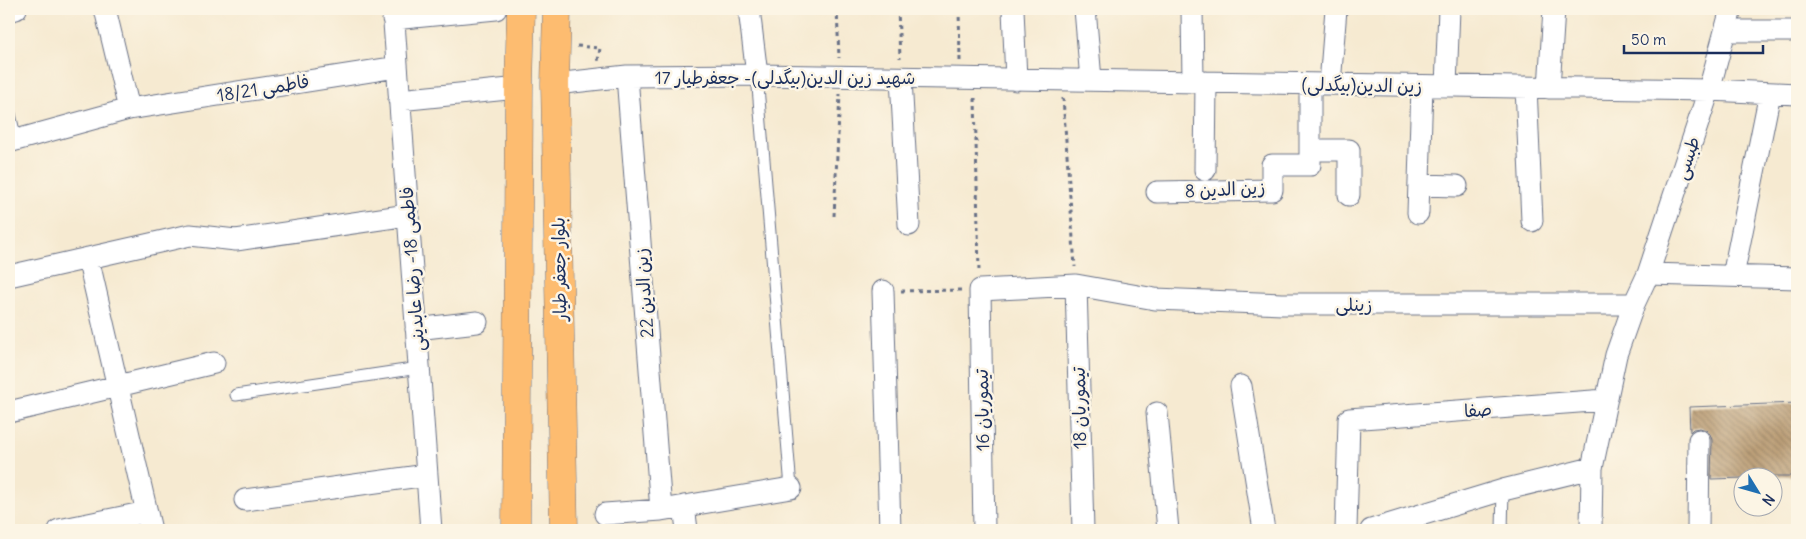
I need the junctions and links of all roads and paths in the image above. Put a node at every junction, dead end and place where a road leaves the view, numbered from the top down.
1 (16, 9) edge
2 (104, 9) edge
3 (496, 9) edge
4 (521, 9) edge
5 (557, 9) edge
6 (749, 9) edge
7 (837, 9) edge
8 (898, 9) edge
9 (959, 9) edge
10 (1012, 9) edge
11 (1085, 9) edge
12 (1192, 9) edge
13 (1336, 9) edge
14 (1449, 9) edge
15 (1554, 9) edge
16 (1731, 9) edge
17 (9, 11) edge
18 (393, 14) edge
19 (1725, 31) junction
20 (1797, 31) edge
21 (397, 67) junction
22 (757, 75) junction
23 (627, 76) junction
24 (840, 76) junction
25 (901, 78) junction
26 (967, 79) junction
27 (1016, 80) junction
28 (1062, 80) junction
29 (1091, 80) junction
30 (1200, 82) junction
31 (555, 84) junction
32 (1320, 84) junction
33 (1422, 86) junction
34 (1446, 86) junction
35 (1526, 87) junction
36 (519, 88) junction
37 (1549, 88) junction
38 (1709, 90) junction
39 (1770, 93) junction
40 (1797, 94) edge
41 (400, 100) junction
42 (129, 109) junction
43 (9, 110) edge
44 (12, 141) edge
45 (1310, 150) junction
46 (1205, 170) dead end
47 (1419, 185) junction
48 (1457, 186) dead end
49 (1157, 192) dead end
50 (1349, 195) dead end
51 (1418, 213) dead end
52 (408, 215) junction
53 (834, 216) dead end
54 (1532, 221) dead end
55 (909, 225) dead end
56 (88, 258) junction
57 (1648, 274) junction
58 (9, 276) edge
59 (1733, 276) junction
60 (1797, 278) edge
61 (1076, 286) junction
62 (980, 290) junction
63 (883, 291) joint
64 (1634, 304) junction
65 (477, 322) dead end
66 (416, 330) junction
67 (214, 363) dead end
68 (419, 368) junction
69 (118, 386) junction
70 (1242, 386) dead end
71 (236, 395) dead end
72 (1606, 400) junction
73 (9, 412) edge
74 (1157, 413) dead end
75 (1699, 440) dead end
76 (1592, 468) junction
77 (427, 474) junction
78 (790, 488) joint
79 (1503, 490) junction
80 (245, 500) dead end
81 (684, 506) junction
82 (660, 510) junction
83 (605, 514) dead end
84 (149, 521) edge
85 (59, 530) edge
86 (431, 530) edge
87 (516, 530) edge
88 (564, 530) edge
89 (687, 530) edge
90 (890, 530) edge
91 (984, 530) edge
92 (1082, 530) edge
93 (1168, 530) edge
94 (1264, 530) edge
95 (1346, 530) edge
96 (1371, 530) edge
97 (1502, 530) edge
98 (1591, 530) edge
99 (1698, 530) edge

1 - 17 street
2 - 42 street
3 - 18 street
4 - 36 main road
5 - 31 main road, بلوار جعفر طیار
6 - 22 street
7 - 24 path
8 - 25 path
9 - 26 path
10 - 27 street
11 - 29 street
12 - 30 street
13 - 32 street
14 - 34 street
15 - 37 street
16 - 19 street, طبسی
18 - 21 street, فاطمی 18- رضا عابدینی
19 - 20 street
19 - 38 street, طبسی
21 - 41 street, فاطمی 18- رضا عابدینی
21 - 42 street, فاطمی 18/21
22 - 23 street, شهید زین الدین(بیگدلی)- جعفرطیار 17
22 - 24 street, شهید زین الدین(بیگدلی)- جعفرطیار 17
22 - 78 lane
23 - 31 street, شهید زین الدین(بیگدلی)- جعفرطیار 17
23 - 82 street, زین الدین 22
24 - 25 street, شهید زین الدین(بیگدلی)- جعفرطیار 17
24 - 53 path
25 - 26 street, شهید زین الدین(بیگدلی)- جعفرطیار 17
25 - 55 street
26 - 27 street, شهید زین الدین(بیگدلی)- جعفرطیار 17
26 - 62 path
27 - 28 street, زین الدین(بیگدلی)
28 - 29 street, زین الدین(بیگدلی)
28 - 61 path
29 - 30 street, زین الدین(بیگدلی)
30 - 32 street, زین الدین(بیگدلی)
30 - 46 street
31 - 36 main road
31 - 88 main road, بلوار جعفر طیار
32 - 33 street, زین الدین(بیگدلی)
32 - 45 street
33 - 34 street, زین الدین(بیگدلی)
33 - 47 street
34 - 35 street, زین الدین(بیگدلی)
35 - 37 street, زین الدین(بیگدلی)
35 - 54 street
36 - 41 street
36 - 87 main road
37 - 38 street, زین الدین(بیگدلی)
38 - 39 street, زین الدین(بیگدلی)
38 - 57 street, طبسی
39 - 40 street, زین الدین(بیگدلی)
39 - 59 street
41 - 52 street, فاطمی 18- رضا عابدینی
42 - 44 street, فاطمی 18/21
43 - 44 lane
45 - 49 street, زین الدین 8
45 - 50 street
47 - 48 street
47 - 51 street
52 - 56 street
52 - 66 street, فاطمی 18- رضا عابدینی
56 - 58 street
56 - 69 street
57 - 59 street
57 - 64 street, طبسی
59 - 60 street
61 - 62 street, زینلی
61 - 64 street, زینلی
61 - 92 street, تیموریان 18
62 - 63 path
62 - 91 street, تیموریان 16
63 - 90 street
64 - 72 street, طبسی
65 - 66 street
66 - 68 street, فاطمی 18- رضا عابدینی
67 - 69 street
68 - 71 lane
68 - 77 street, فاطمی 18- رضا عابدینی
69 - 73 street
69 - 84 street
70 - 94 street
72 - 76 street, طبسی
72 - 95 street, صفا
74 - 93 street
75 - 99 street
76 - 79 street
76 - 98 street, طبسی
77 - 80 street
77 - 86 street, فاطمی 18- رضا عابدینی
78 - 81 street
79 - 96 street
79 - 97 lane
81 - 82 street
81 - 89 street
82 - 83 street
84 - 85 street

